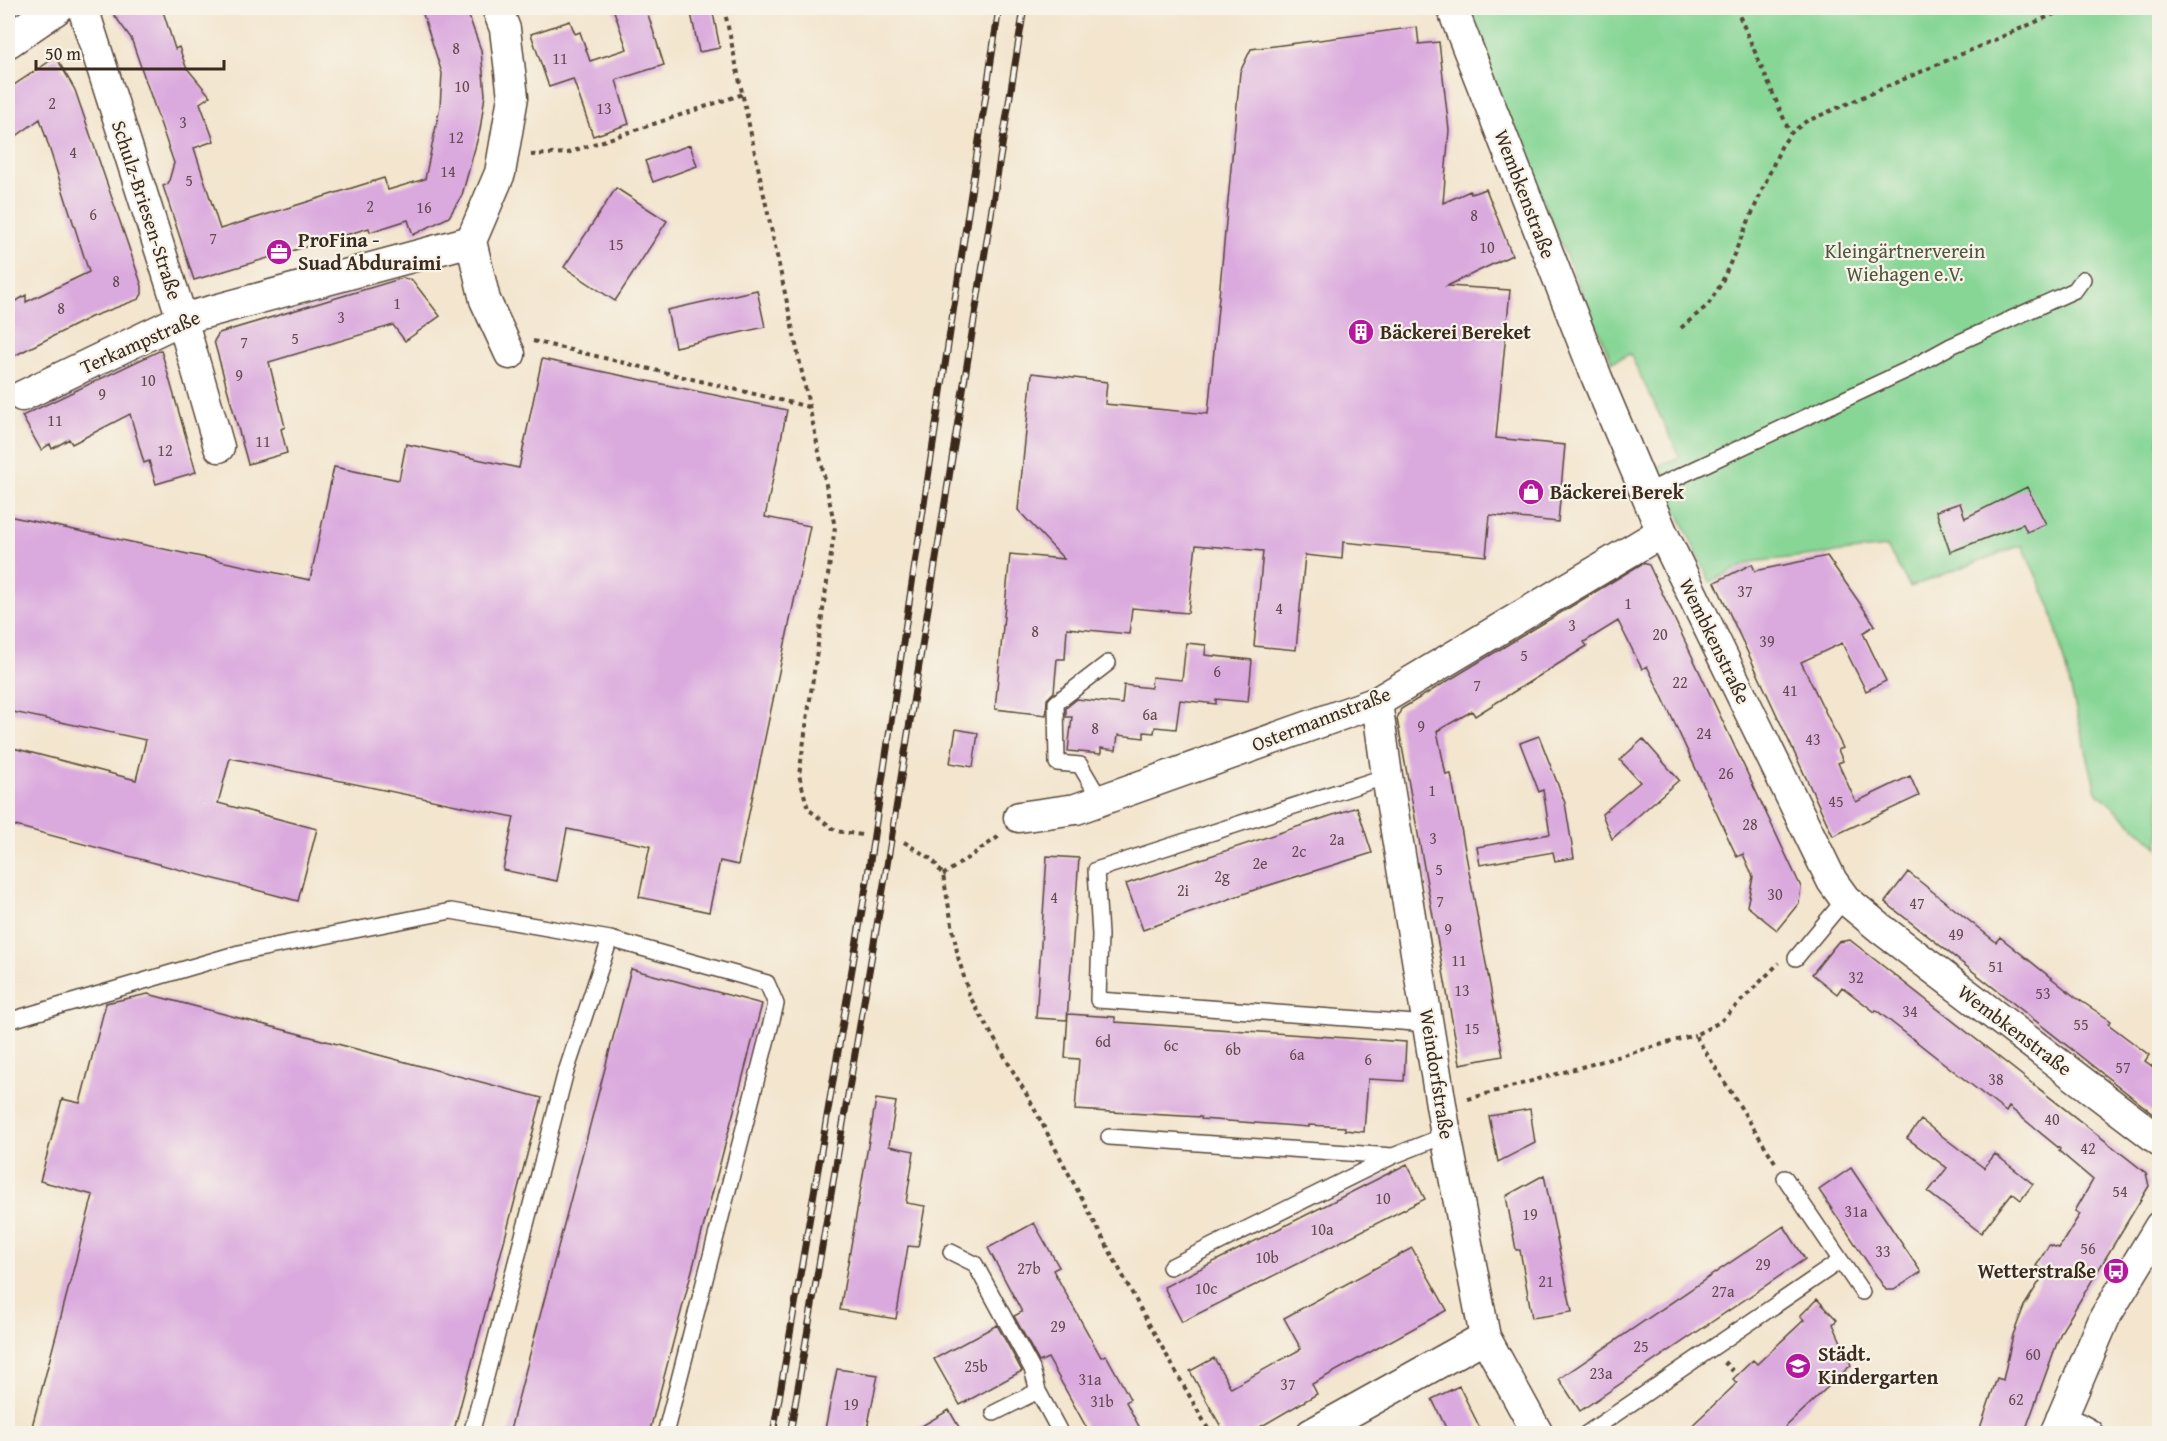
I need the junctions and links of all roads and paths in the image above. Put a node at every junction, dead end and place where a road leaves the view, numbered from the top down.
1 (56, 8) edge
2 (83, 8) edge
3 (497, 8) edge
4 (724, 8) edge
5 (1452, 8) edge
6 (1736, 8) edge
7 (2068, 8) edge
8 (8, 41) edge
9 (743, 94) junction
10 (1790, 134) junction
11 (503, 156) junction
12 (471, 241) junction
13 (2083, 279) dead end
14 (182, 319) junction
15 (1682, 328) dead end
16 (505, 344) joint
17 (22, 396) dead end
18 (809, 407) junction
19 (219, 447) dead end
20 (1646, 492) junction
21 (1662, 532) junction
22 (1108, 663) dead end
23 (1377, 702) junction
24 (1387, 776) junction
25 (1100, 800) junction
26 (1019, 817) joint
27 (862, 835) dead end
28 (904, 842) dead end
29 (943, 875) junction
30 (1845, 899) junction
31 (610, 939) junction
32 (1796, 958) joint
33 (8, 1021) edge
34 (1429, 1024) junction
35 (1695, 1035) junction
36 (1441, 1106) junction
37 (1446, 1135) junction
38 (1109, 1137) dead end
39 (2160, 1141) edge
40 (1393, 1156) junction
41 (1785, 1178) joint
42 (2160, 1226) edge
43 (951, 1252) dead end
44 (1840, 1261) junction
45 (1170, 1267) dead end
46 (1862, 1292) dead end
47 (1485, 1337) junction
48 (1038, 1391) junction
49 (994, 1413) dead end
50 (2058, 1426) edge
51 (471, 1434) edge
52 (665, 1434) edge
53 (1061, 1434) edge
54 (1211, 1434) edge
55 (1311, 1434) edge
56 (1538, 1434) edge
57 (1586, 1434) edge
58 (2088, 1434) edge

1 - 8 main road
2 - 14 street, Schulz-Briesen-Straße
3 - 11 street
4 - 9 path
5 - 20 street, Wembkenstraße
6 - 10 path
7 - 10 path
9 - 11 path
9 - 18 path
10 - 15 path
11 - 12 street
12 - 14 street, Terkampstraße
12 - 16 street
13 - 20 lane
14 - 17 street, Terkampstraße
14 - 19 street, Schulz-Briesen-Straße
16 - 18 path
18 - 27 path
20 - 21 street, Wembkenstraße
21 - 23 street, Ostermannstraße
21 - 30 street, Wembkenstraße
22 - 25 lane
23 - 24 street, Weindorfstraße
23 - 25 street, Ostermannstraße
24 - 34 street, Weindorfstraße
24 - 34 lane
25 - 26 street, Ostermannstraße
26 - 29 path
28 - 29 path
29 - 54 path
30 - 32 lane
30 - 39 street, Wembkenstraße
31 - 33 lane
31 - 51 lane
31 - 52 lane
32 - 35 path
34 - 36 street, Weindorfstraße
35 - 36 path
35 - 41 path
36 - 37 street, Weindorfstraße
37 - 40 lane
37 - 47 street, Weindorfstraße
38 - 40 lane
40 - 45 lane
41 - 44 lane
42 - 50 street
43 - 48 lane
44 - 46 lane
44 - 57 lane
47 - 55 street
47 - 56 street, Weindorfstraße
48 - 49 lane
48 - 53 lane
50 - 58 street

